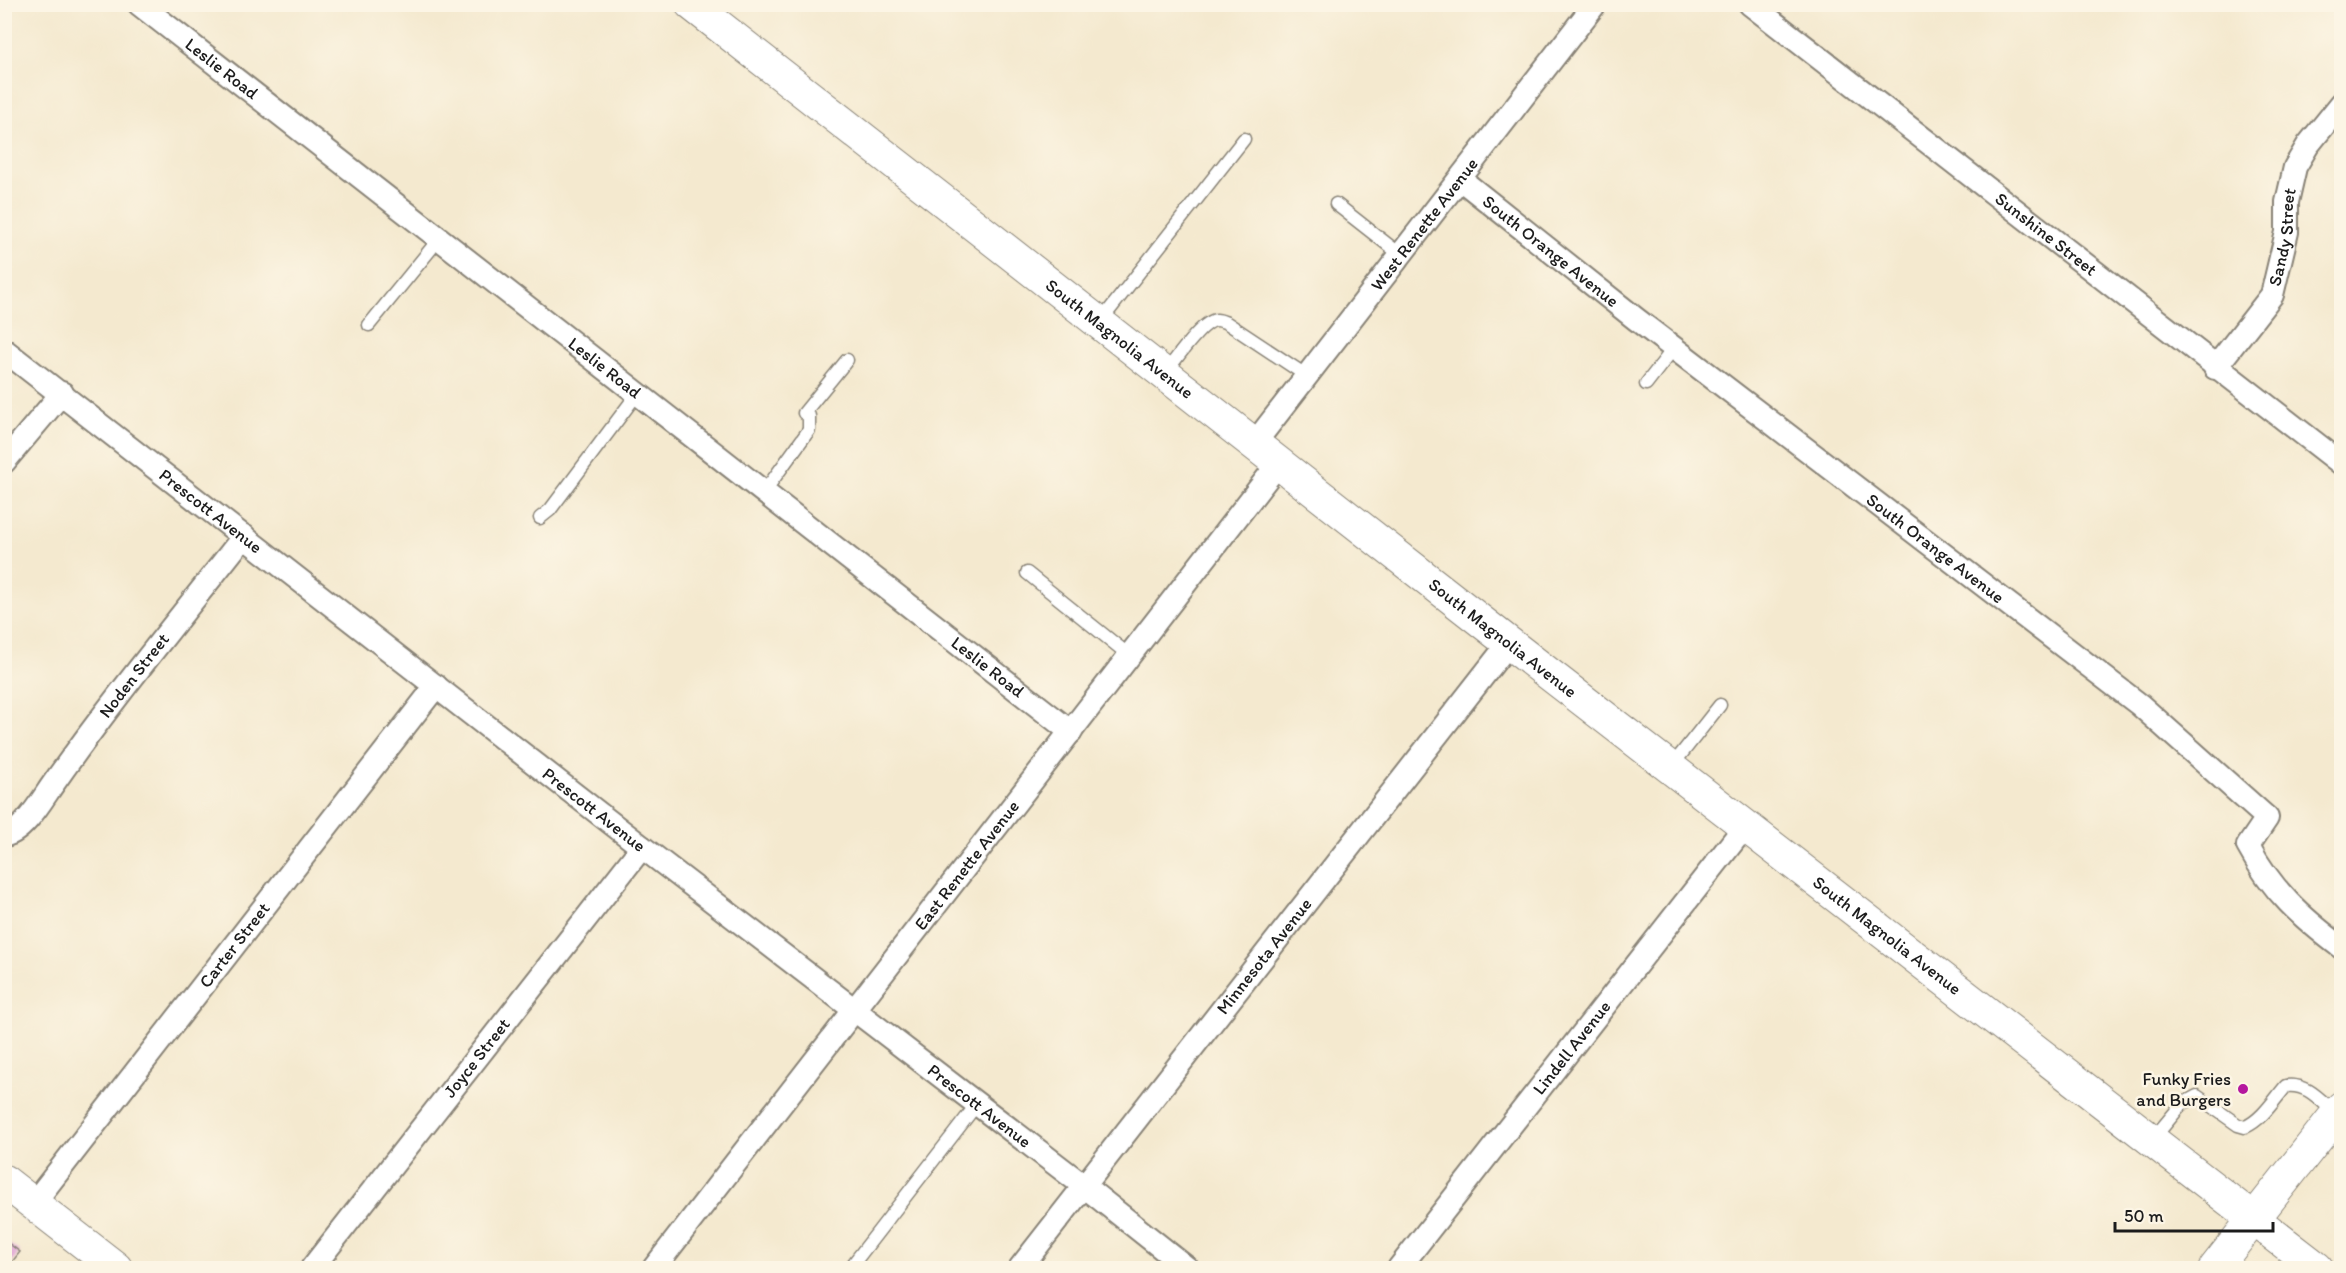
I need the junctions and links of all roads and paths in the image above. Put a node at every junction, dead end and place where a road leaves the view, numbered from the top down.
1 (139, 4) edge
2 (692, 4) edge
3 (1595, 4) edge
4 (1750, 4) edge
5 (2342, 103) edge
6 (1244, 139) dead end
7 (1460, 179) junction
8 (1336, 204) dead end
9 (439, 239) junction
10 (1401, 255) junction
11 (1100, 323) junction
12 (369, 325) dead end
13 (1674, 348) junction
14 (4, 350) edge
15 (847, 360) dead end
16 (2215, 368) junction
17 (1164, 374) junction
18 (1307, 376) junction
19 (1646, 384) dead end
20 (62, 393) junction
21 (638, 394) junction
22 (1254, 444) junction
23 (4, 462) edge
24 (1279, 463) junction
25 (2342, 464) edge
26 (764, 492) junction
27 (540, 518) dead end
28 (244, 536) junction
29 (1027, 573) dead end
30 (1509, 643) junction
31 (1130, 656) junction
32 (436, 686) junction
33 (1720, 705) dead end
34 (1071, 732) junction
35 (1671, 768) junction
36 (1746, 825) junction
37 (4, 835) edge
38 (642, 847) junction
39 (2342, 948) edge
40 (856, 1011) junction
41 (977, 1104) junction
42 (2339, 1111) edge
43 (2152, 1141) junction
44 (4, 1181) edge
45 (1084, 1186) junction
46 (33, 1203) junction
47 (2254, 1220) junction
48 (116, 1269) edge
49 (312, 1269) edge
50 (654, 1269) edge
51 (850, 1269) edge
52 (1020, 1269) edge
53 (1187, 1269) edge
54 (1399, 1269) edge
55 (2216, 1269) edge
56 (2316, 1269) edge

1 - 9 street, Leslie Road
2 - 11 main road, South Magnolia Avenue
3 - 7 street, West Renette Avenue
4 - 16 street, Sunshine Street
5 - 16 street, Sandy Street
6 - 11 lane
7 - 10 street, West Renette Avenue
7 - 13 street, South Orange Avenue
8 - 10 lane
9 - 12 lane
9 - 21 street, Leslie Road
10 - 18 street, West Renette Avenue
11 - 17 main road, South Magnolia Avenue
13 - 19 lane
13 - 39 street, South Orange Avenue
14 - 20 street, Prescott Avenue
15 - 26 lane
16 - 25 street, Sunshine Street
17 - 18 lane
17 - 22 main road, South Magnolia Avenue
18 - 22 street, West Renette Avenue
20 - 23 street
20 - 28 street, Prescott Avenue
21 - 26 street, Leslie Road
21 - 27 lane
22 - 24 main road, South Magnolia Avenue
24 - 30 main road, South Magnolia Avenue
24 - 31 street, East Renette Avenue
26 - 34 street, Leslie Road
28 - 32 street, Prescott Avenue
28 - 37 street, Noden Street
29 - 31 lane
30 - 35 main road, South Magnolia Avenue
30 - 45 street, Minnesota Avenue
31 - 34 street, East Renette Avenue
32 - 38 street, Prescott Avenue
32 - 46 street, Carter Street
33 - 35 lane
34 - 40 street, East Renette Avenue
35 - 36 main road, South Magnolia Avenue
36 - 43 main road, South Magnolia Avenue
36 - 54 street, Lindell Avenue
38 - 40 street, Prescott Avenue
38 - 49 street, Joyce Street
40 - 41 street, Prescott Avenue
40 - 50 street, East Renette Avenue
41 - 45 street, Prescott Avenue
41 - 51 lane
42 - 43 lane
42 - 47 main road
43 - 47 main road, South Magnolia Avenue
44 - 46 main road
45 - 52 street, Minnesota Avenue
45 - 53 street, Prescott Avenue
46 - 48 main road
47 - 55 main road
47 - 56 main road, South Magnolia Avenue

